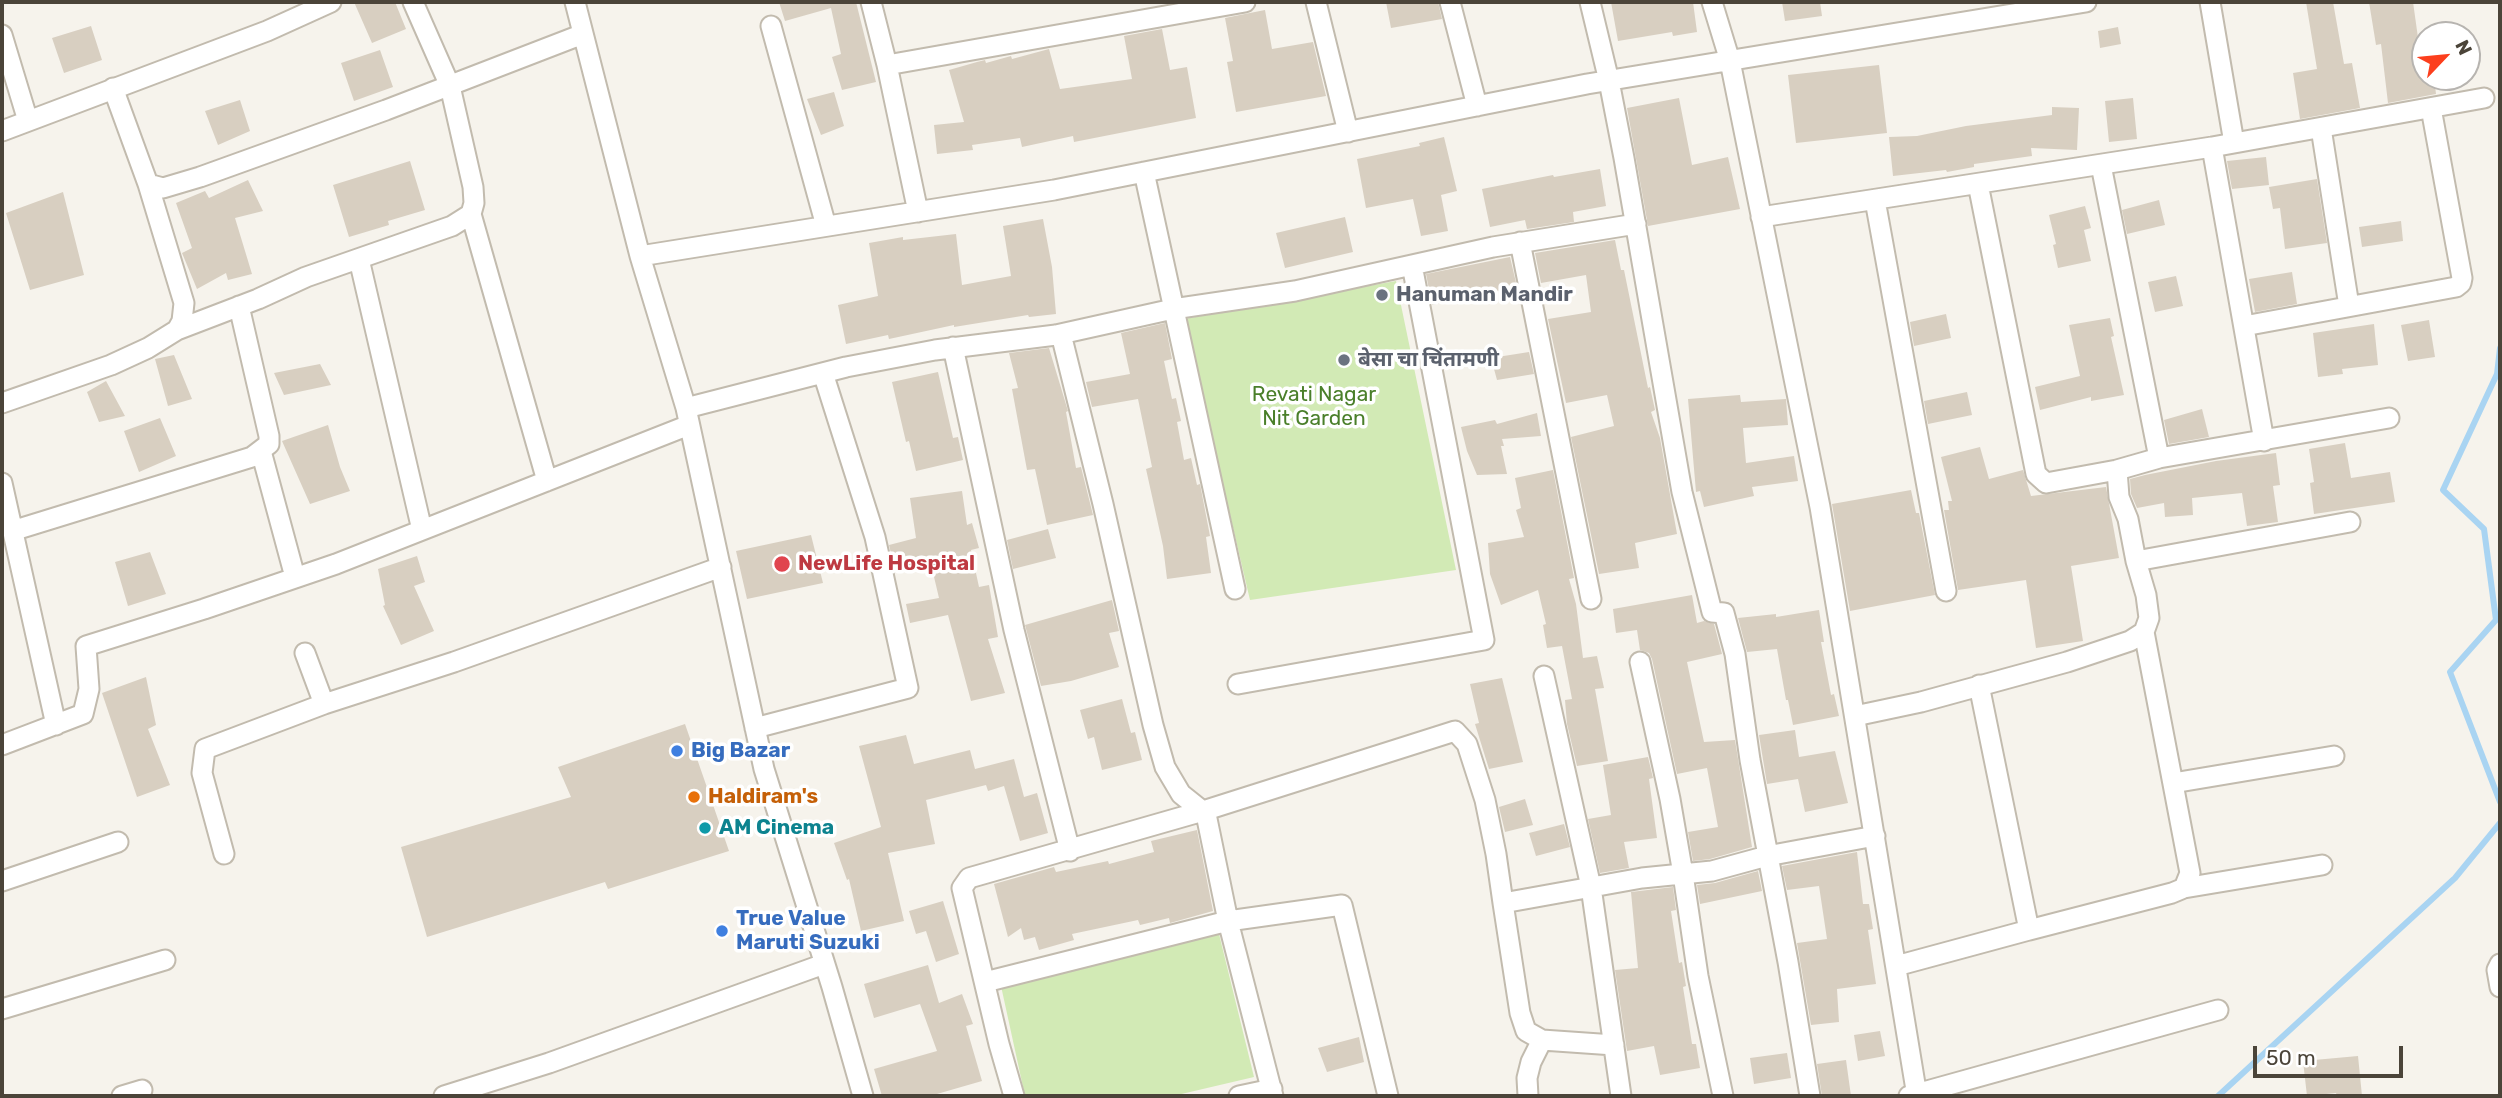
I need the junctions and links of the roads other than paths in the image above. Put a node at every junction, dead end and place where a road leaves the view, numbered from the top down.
1 (331, 2) edge
2 (413, 2) edge
3 (575, 2) edge
4 (871, 2) edge
5 (1245, 2) edge
6 (1317, 2) edge
7 (1450, 2) edge
8 (1590, 2) edge
9 (1712, 2) edge
10 (2086, 2) edge
11 (2210, 2) edge
12 (771, 26) dead end
13 (583, 34) junction
14 (2, 35) edge
15 (1730, 61) junction
16 (887, 65) junction
17 (1609, 81) junction
18 (450, 86) junction
19 (113, 88) junction
20 (2484, 98) dead end
21 (1478, 106) junction
22 (2431, 108) junction
23 (28, 121) junction
24 (2320, 128) junction
25 (2, 131) edge
26 (1348, 132) junction
27 (2234, 143) junction
28 (2212, 147) junction
29 (2101, 165) junction
30 (1144, 172) junction
31 (148, 184) junction
32 (1978, 184) junction
33 (1875, 200) junction
34 (918, 212) junction
35 (471, 214) junction
36 (1760, 217) junction
37 (1636, 224) junction
38 (826, 226) junction
39 (1520, 242) junction
40 (640, 256) junction
41 (359, 259) junction
42 (1412, 265) junction
43 (239, 306) junction
44 (2349, 306) junction
45 (1172, 309) junction
46 (2244, 326) junction
47 (177, 330) junction
48 (1061, 334) junction
49 (953, 347) junction
50 (823, 373) junction
51 (2, 403) edge
52 (687, 417) junction
53 (2389, 418) dead end
54 (2264, 441) junction
55 (261, 451) junction
56 (2159, 458) junction
57 (2116, 470) junction
58 (547, 481) junction
59 (2, 483) edge
60 (2350, 522) dead end
61 (422, 530) junction
62 (12, 531) junction
63 (2136, 561) junction
64 (720, 567) junction
65 (295, 577) junction
66 (1235, 589) dead end
67 (1946, 592) dead end
68 (1591, 599) dead end
69 (2144, 632) junction
70 (306, 653) dead end
71 (1640, 662) dead end
72 (1544, 676) dead end
73 (1238, 684) dead end
74 (1979, 685) junction
75 (324, 704) junction
76 (1855, 716) junction
77 (56, 725) junction
78 (755, 728) junction
79 (2, 745) edge
80 (2334, 756) dead end
81 (2173, 783) junction
82 (1203, 811) junction
83 (1875, 836) junction
84 (118, 842) dead end
85 (1070, 851) junction
86 (225, 854) dead end
87 (1767, 856) junction
88 (2322, 865) dead end
89 (1683, 874) junction
90 (2, 881) edge
91 (1591, 887) junction
92 (2184, 888) junction
93 (1503, 903) junction
94 (1228, 921) junction
95 (2029, 930) junction
96 (165, 960) dead end
97 (824, 964) junction
98 (2500, 964) edge
99 (1896, 966) junction
100 (985, 982) junction
101 (2500, 987) edge
102 (2, 1009) edge
103 (2218, 1010) dead end
104 (1542, 1040) junction
105 (1614, 1045) junction
106 (142, 1090) dead end
107 (1272, 1093) edge
108 (1914, 1095) edge
109 (122, 1096) edge
110 (444, 1096) edge
111 (863, 1096) edge
112 (1014, 1096) edge
113 (1239, 1096) edge
114 (1388, 1096) edge
115 (1528, 1096) edge
116 (1621, 1096) edge
117 (1723, 1096) edge
118 (1810, 1096) edge

1 - 19 street
2 - 18 street
3 - 13 street
4 - 16 street
5 - 16 street
6 - 26 street
7 - 21 street
8 - 17 street
9 - 15 street
10 - 15 street
11 - 27 street
12 - 38 street
13 - 18 street
13 - 40 street
14 - 23 street
15 - 17 street
15 - 36 street
16 - 34 street
17 - 21 street
17 - 37 street
18 - 31 street
18 - 35 street
19 - 23 street
19 - 31 street
20 - 22 street
21 - 26 street
22 - 24 street
22 - 44 street
23 - 25 street
24 - 27 street
24 - 44 street
26 - 30 street
27 - 28 street
28 - 29 street
28 - 46 street
29 - 32 street
29 - 56 street
30 - 34 street
30 - 45 street
31 - 47 street
32 - 33 street
32 - 57 street
33 - 36 street
33 - 67 street
34 - 38 street
35 - 41 street
35 - 58 street
36 - 76 street
37 - 39 street
37 - 87 street
38 - 40 street
39 - 42 street
39 - 68 street
40 - 52 street
41 - 43 street
41 - 61 street
42 - 45 street
42 - 73 street
43 - 47 street
43 - 55 street
44 - 46 street
45 - 48 street
45 - 66 street
46 - 54 street
47 - 51 street
48 - 49 street
48 - 82 street
49 - 50 street
49 - 85 street
50 - 52 street
50 - 78 street
52 - 58 street
52 - 64 street
53 - 54 street
54 - 56 street
55 - 62 street
55 - 65 street
56 - 57 street
57 - 63 street
58 - 61 street
59 - 62 street
60 - 63 street
61 - 65 street
62 - 77 street
63 - 69 street
64 - 75 street
64 - 78 street
65 - 77 street
69 - 74 street
69 - 81 street
70 - 75 street
71 - 89 street
72 - 91 street
74 - 76 street
74 - 95 street
75 - 86 street
76 - 83 street
77 - 79 street
78 - 97 street
80 - 81 street
81 - 92 street
82 - 85 street
82 - 93 street
82 - 94 street
83 - 87 street
83 - 99 street
84 - 90 street
85 - 100 street
87 - 89 street
87 - 118 street
88 - 92 street
89 - 91 street
89 - 117 street
91 - 93 street
91 - 105 street
92 - 95 street
93 - 104 street
94 - 100 street
94 - 107 street
94 - 114 street
95 - 99 street
96 - 102 street
97 - 110 street
97 - 111 street
98 - 101 street
99 - 108 street
100 - 112 street
103 - 108 street
104 - 105 street
104 - 115 street
105 - 116 street
106 - 109 street
107 - 113 street

